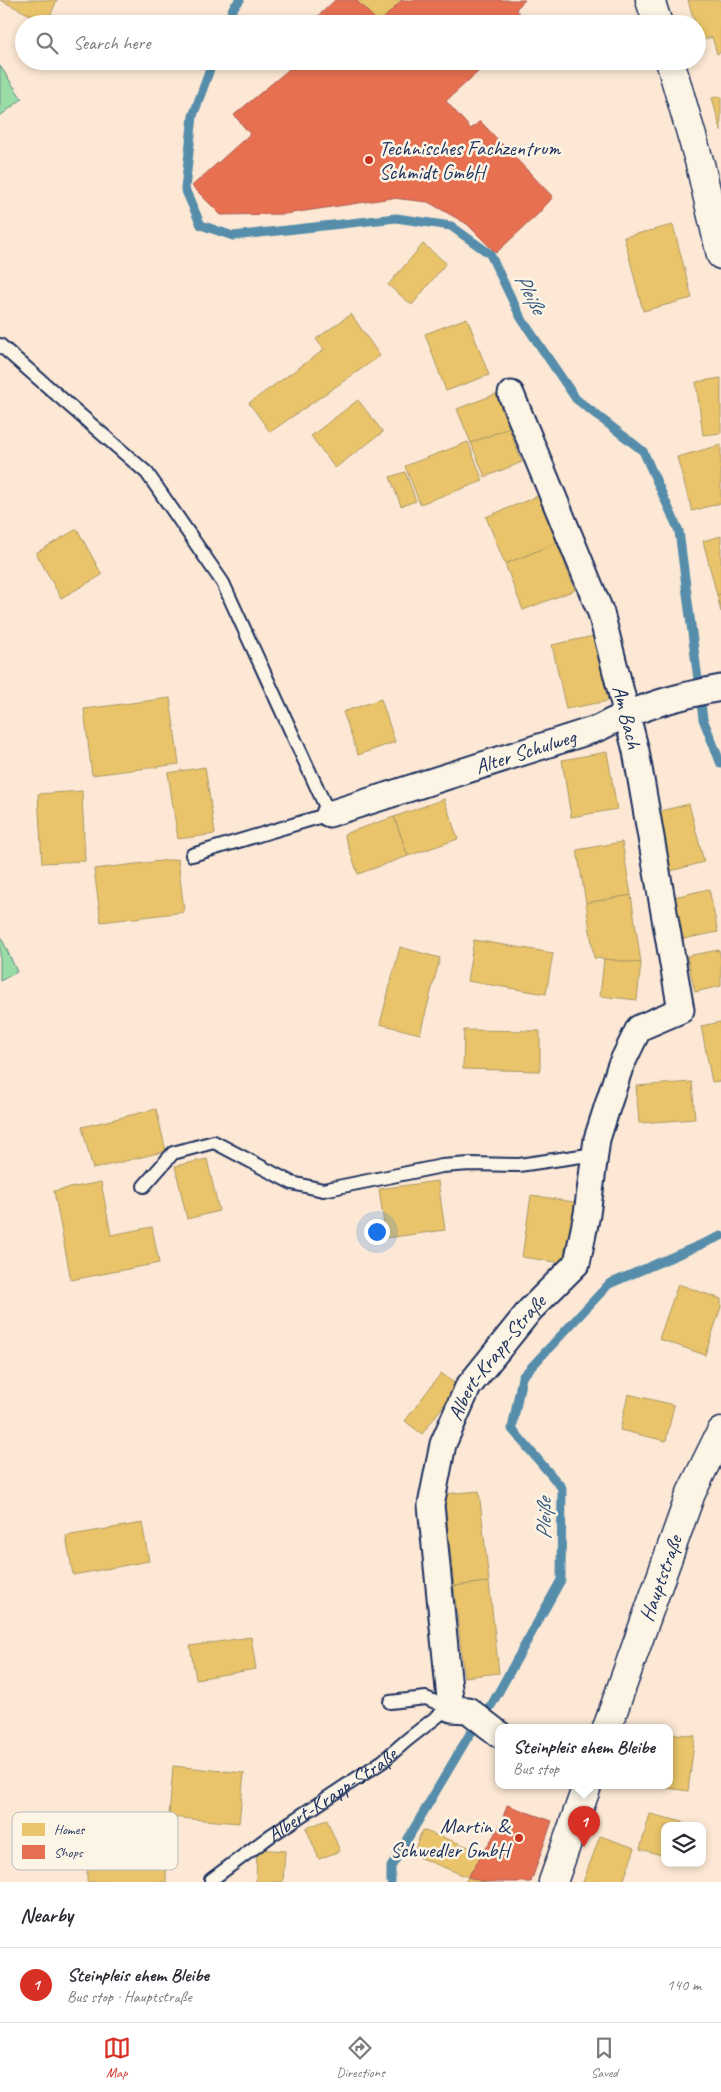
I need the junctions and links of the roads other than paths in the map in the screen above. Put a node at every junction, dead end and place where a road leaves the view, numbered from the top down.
1 (650, 0) edge
2 (655, 15) edge
3 (673, 70) edge
4 (720, 248) edge
5 (0, 345) edge
6 (511, 394) dead end
7 (720, 688) edge
8 (627, 714) junction
9 (330, 814) junction
10 (192, 855) dead end
11 (639, 1028) joint
12 (595, 1154) junction
13 (144, 1186) dead end
14 (721, 1432) edge
15 (390, 1702) dead end
16 (460, 1710) junction
17 (608, 1724) edge
18 (495, 1732) edge
19 (581, 1789) edge
20 (211, 1880) dead end
21 (553, 1882) edge

1 - 2 main road
3 - 4 main road
5 - 9 lane
6 - 8 street, Am Bach
7 - 8 street, Alter Schulweg
8 - 9 street, Alter Schulweg
8 - 11 street, Am Bach
9 - 10 lane
11 - 12 street, Albert-Krapp-Straße
12 - 13 lane
12 - 16 street, Albert-Krapp-Straße
14 - 17 main road, Hauptstraße
15 - 16 lane
16 - 18 street
16 - 20 lane, Albert-Krapp-Straße
19 - 21 main road

